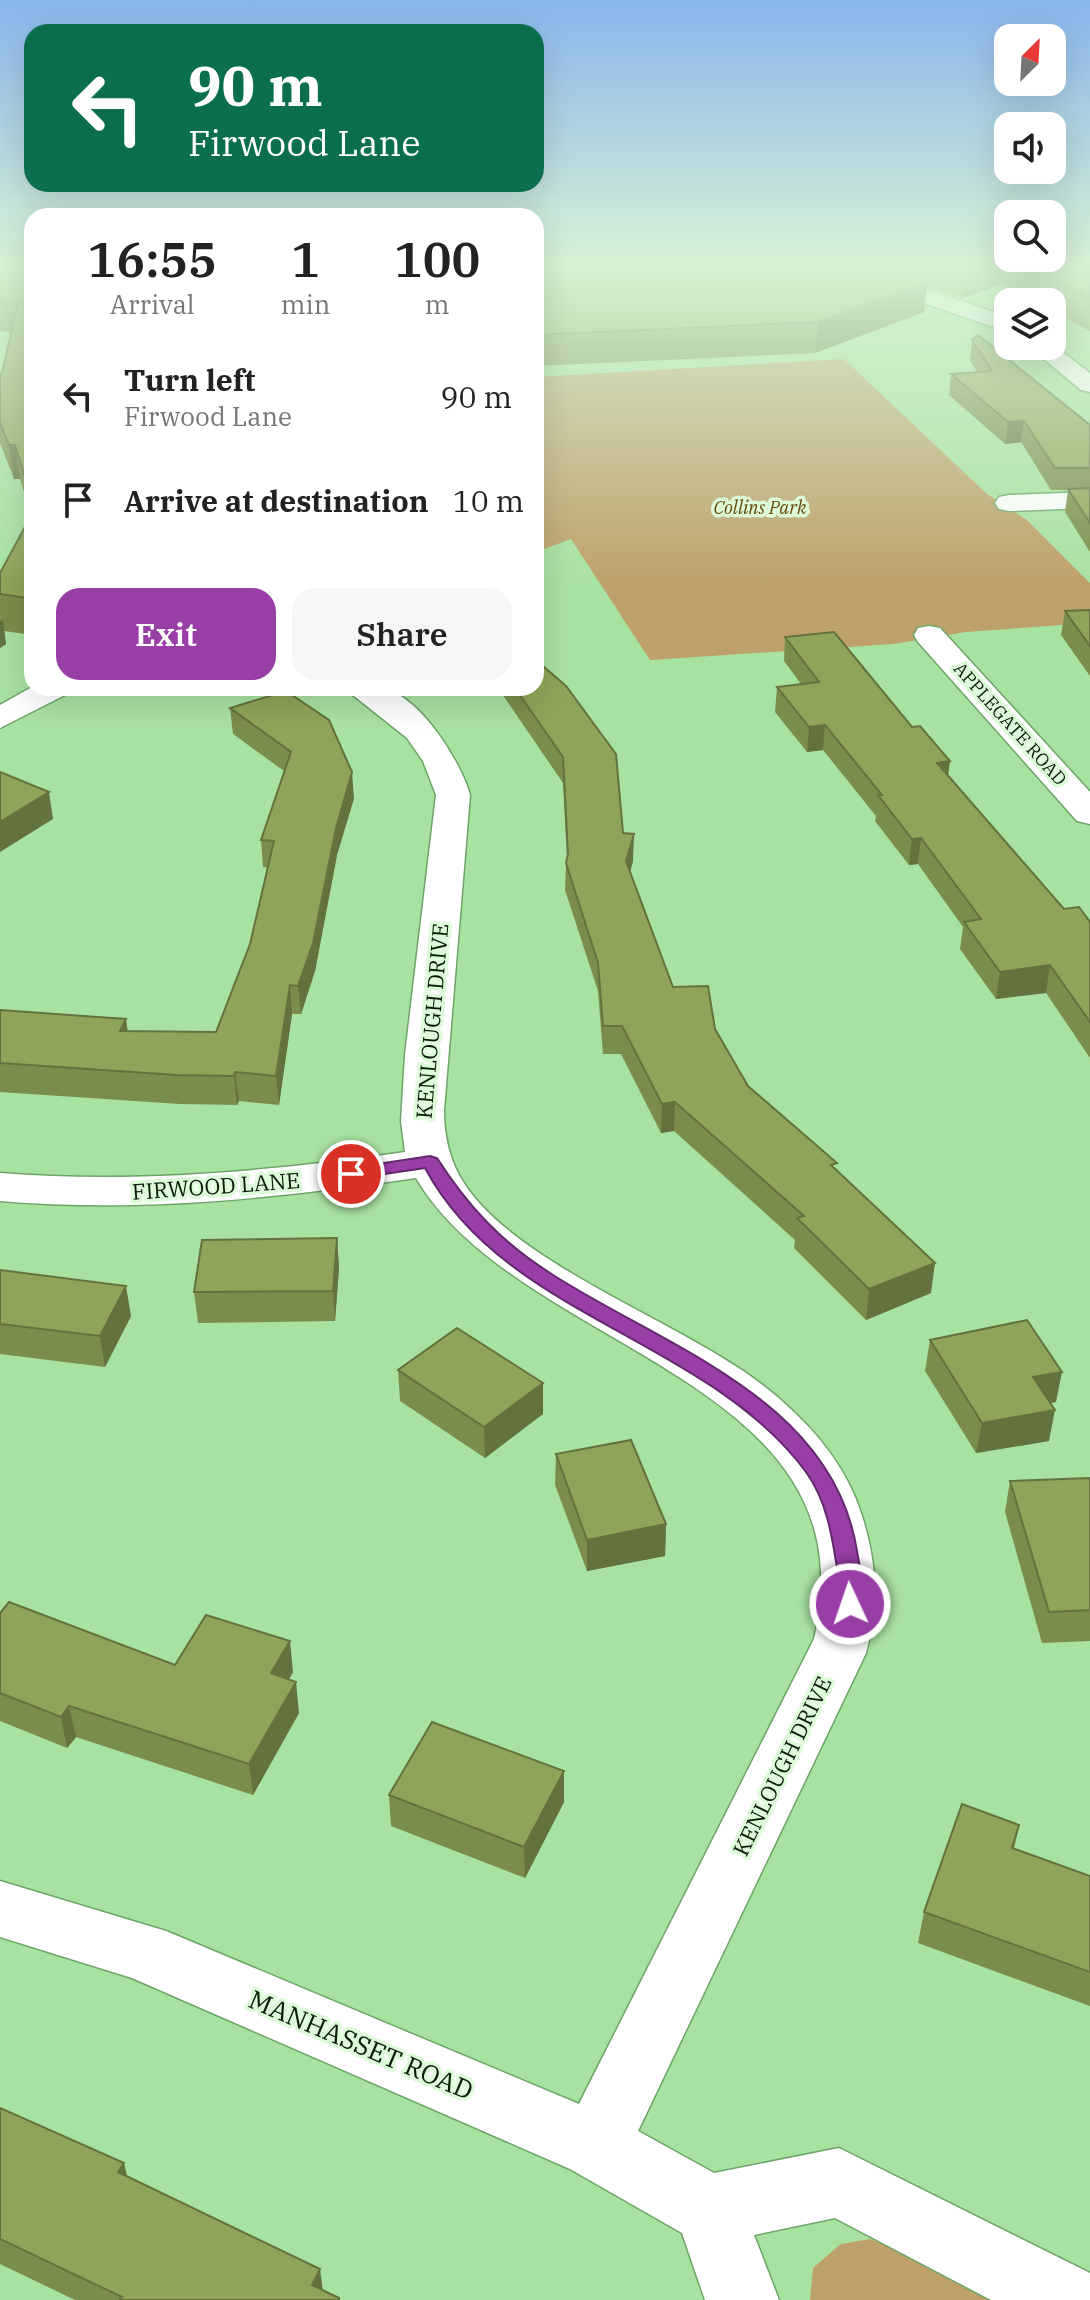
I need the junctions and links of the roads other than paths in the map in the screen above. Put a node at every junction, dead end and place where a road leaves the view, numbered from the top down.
1 (1072, 371) edge
2 (1090, 385) edge
3 (1090, 500) edge
4 (1009, 503) dead end
5 (929, 635) dead end
6 (40, 696) edge
7 (371, 696) edge
8 (0, 718) edge
9 (1076, 782) edge
10 (1090, 813) edge
11 (430, 1162) junction
12 (0, 1187) edge
13 (0, 1909) edge
14 (595, 2145) junction
15 (709, 2209) junction
16 (742, 2300) edge
17 (1067, 2300) edge

1 - 2 street
3 - 4 street
5 - 9 street, APPLEGATE ROAD
6 - 8 street
7 - 11 street, KENLOUGH DRIVE
9 - 10 street, APPLEGATE ROAD
11 - 12 street, FIRWOOD LANE
11 - 14 street, KENLOUGH DRIVE
13 - 14 street, MANHASSET ROAD
14 - 15 street, MANHASSET ROAD
15 - 16 street
15 - 17 street

